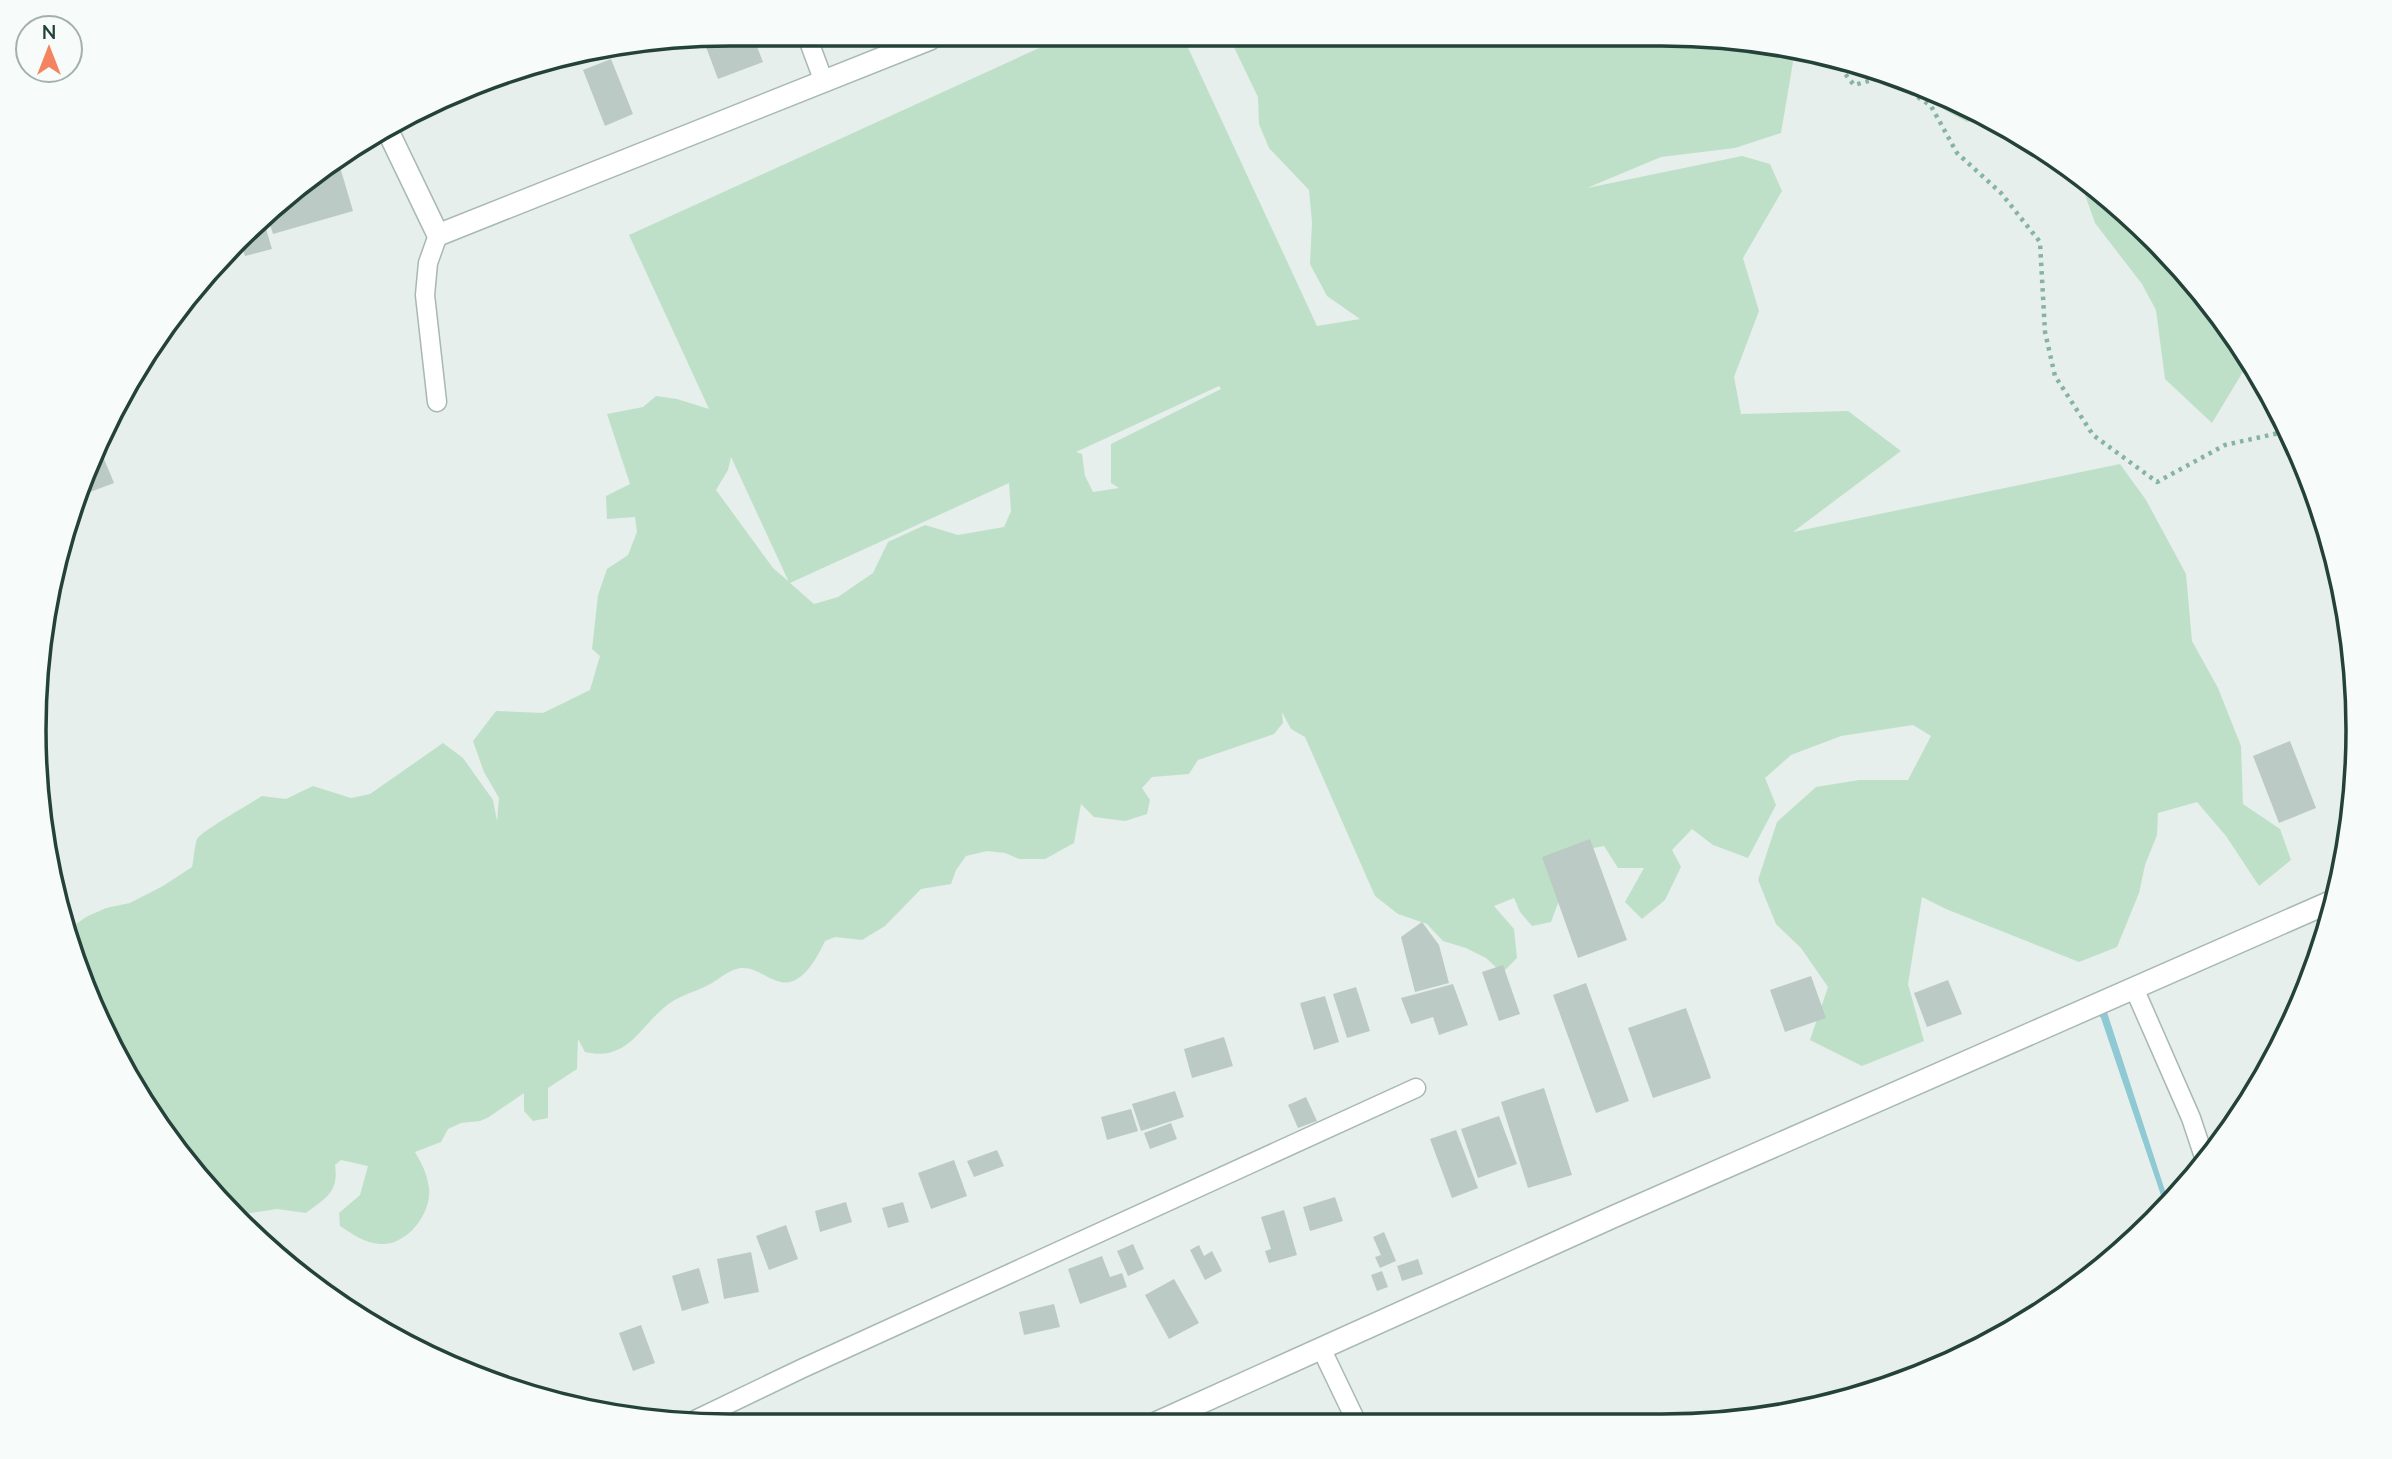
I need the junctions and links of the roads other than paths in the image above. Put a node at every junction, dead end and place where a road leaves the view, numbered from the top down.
1 (811, 46) edge
2 (913, 46) edge
3 (824, 82) junction
4 (390, 135) edge
5 (438, 234) junction
6 (436, 402) dead end
7 (2323, 905) edge
8 (2134, 988) junction
9 (1416, 1088) dead end
10 (2201, 1150) edge
11 (1321, 1348) junction
12 (710, 1413) edge
13 (1176, 1414) edge
14 (1353, 1414) edge

1 - 3 lane
2 - 3 street
3 - 5 street
4 - 5 street
5 - 6 lane
7 - 8 street
8 - 10 lane
8 - 11 street
9 - 12 lane
11 - 13 street
11 - 14 lane

